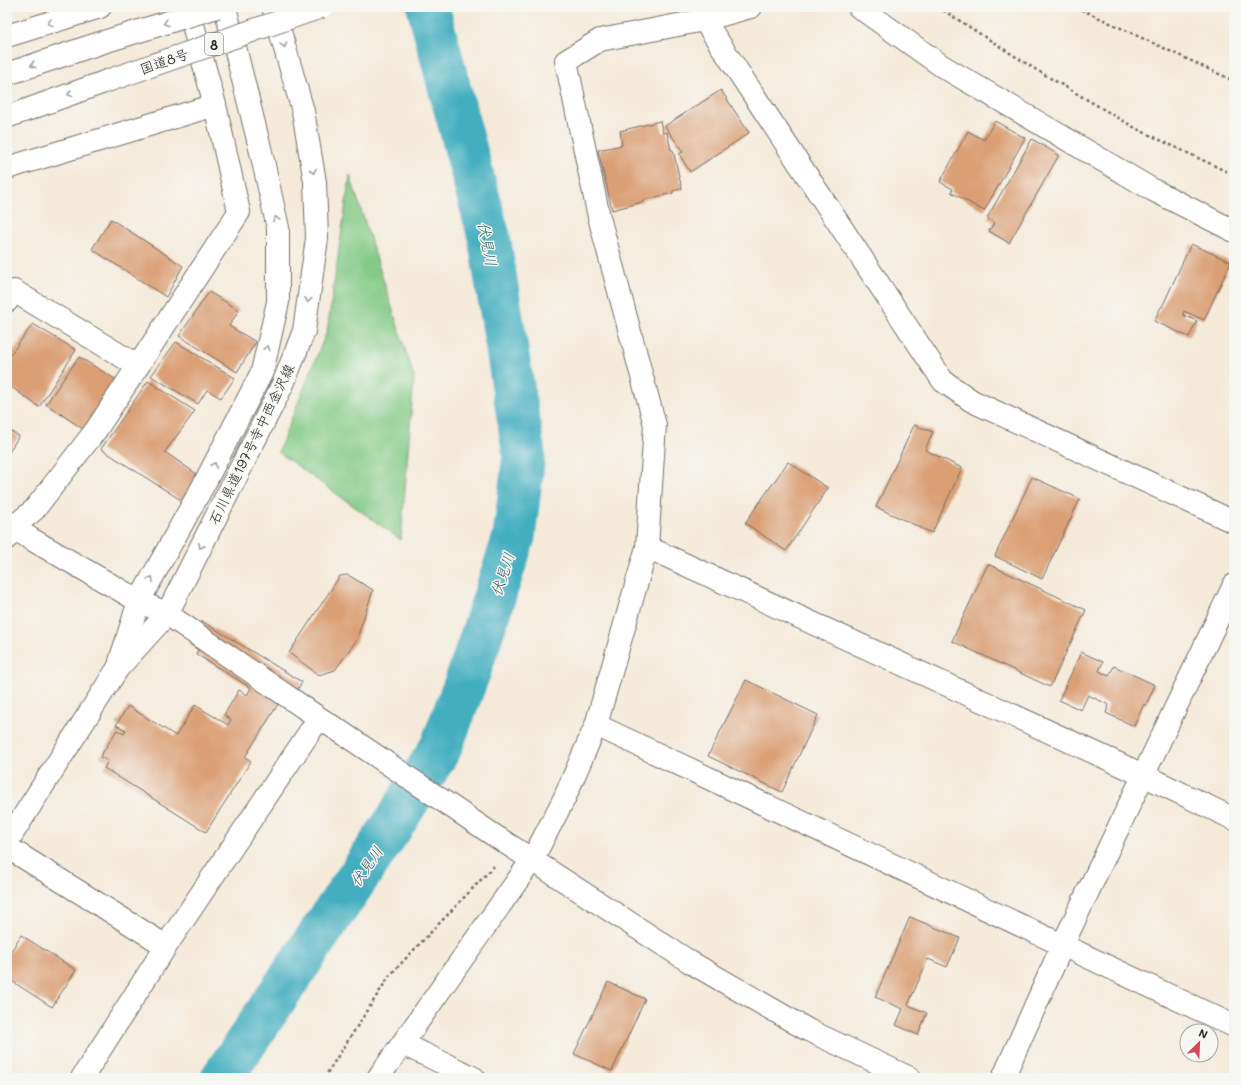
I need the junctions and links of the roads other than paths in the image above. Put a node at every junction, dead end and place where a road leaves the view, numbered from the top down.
1 (100, 7) edge
2 (188, 7) edge
3 (217, 7) edge
4 (224, 7) edge
5 (273, 7) edge
6 (321, 7) edge
7 (751, 7) edge
8 (859, 7) edge
9 (704, 20) junction
10 (7, 36) edge
11 (7, 74) edge
12 (215, 104) junction
13 (7, 117) edge
14 (7, 168) edge
15 (1234, 231) edge
16 (9, 292) edge
17 (138, 366) junction
18 (1234, 522) edge
19 (9, 529) edge
20 (647, 547) junction
21 (1234, 585) edge
22 (139, 601) junction
23 (167, 614) junction
24 (118, 668) junction
25 (319, 718) junction
26 (596, 725) junction
27 (1143, 775) junction
28 (1234, 819) edge
29 (7, 842) edge
30 (7, 847) edge
31 (532, 860) junction
32 (1063, 944) junction
33 (166, 946) junction
34 (1234, 1026) edge
35 (403, 1044) junction
36 (82, 1078) edge
37 (378, 1078) edge
38 (474, 1078) edge
39 (910, 1078) edge
40 (1003, 1078) edge

1 -> 10 main road
2 - 12 main road
3 -> 11 main road, bridge
22 -> 4 main road, 石川県道197号寺中西金沢線
5 -> 23 main road, 石川県道197号寺中西金沢線
6 -> 13 main road, 国道8号 / 8, bridge
7 - 9 main road
8 - 15 main road
9 - 18 main road
9 - 20 main road
12 - 14 main road
12 - 17 main road
16 - 17 main road
17 - 19 main road
19 - 22 main road
20 - 26 main road
20 - 27 main road
21 - 27 main road
22 - 23 main road
22 - 24 main road, 石川県道197号寺中西金沢線
23 - 24 main road, 石川県道197号寺中西金沢線
23 - 25 main road
24 - 29 main road, 石川県道197号寺中西金沢線
25 - 31 main road
25 - 33 main road
26 - 31 main road
26 - 32 main road
27 - 28 main road
27 - 32 main road
30 - 33 main road
31 - 35 main road
31 - 39 main road
32 - 34 main road
32 - 40 main road
33 - 36 main road
35 - 37 main road
35 - 38 main road

